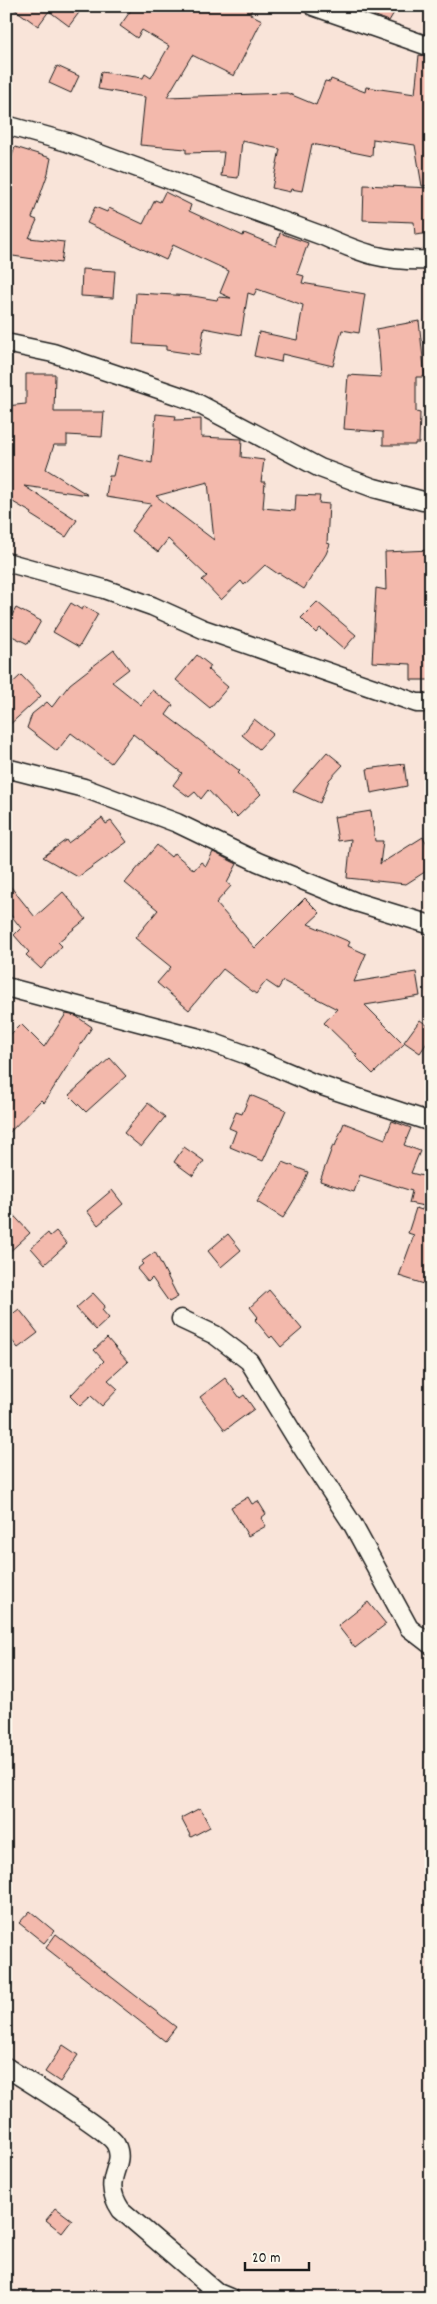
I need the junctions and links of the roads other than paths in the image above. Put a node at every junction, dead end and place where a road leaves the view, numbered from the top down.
1 (313, 6) edge
2 (431, 47) edge
3 (6, 125) edge
4 (431, 260) edge
5 (6, 343) edge
6 (431, 501) edge
7 (6, 562) edge
8 (431, 703) edge
9 (6, 768) edge
10 (431, 925) edge
11 (6, 987) edge
12 (431, 1122) edge
13 (181, 1319) dead end
14 (431, 1645) edge
15 (6, 2067) edge
16 (230, 2298) edge

1 - 2 street
3 - 4 street
5 - 6 street
7 - 8 street
9 - 10 street
11 - 12 street
13 - 14 street
15 - 16 street

